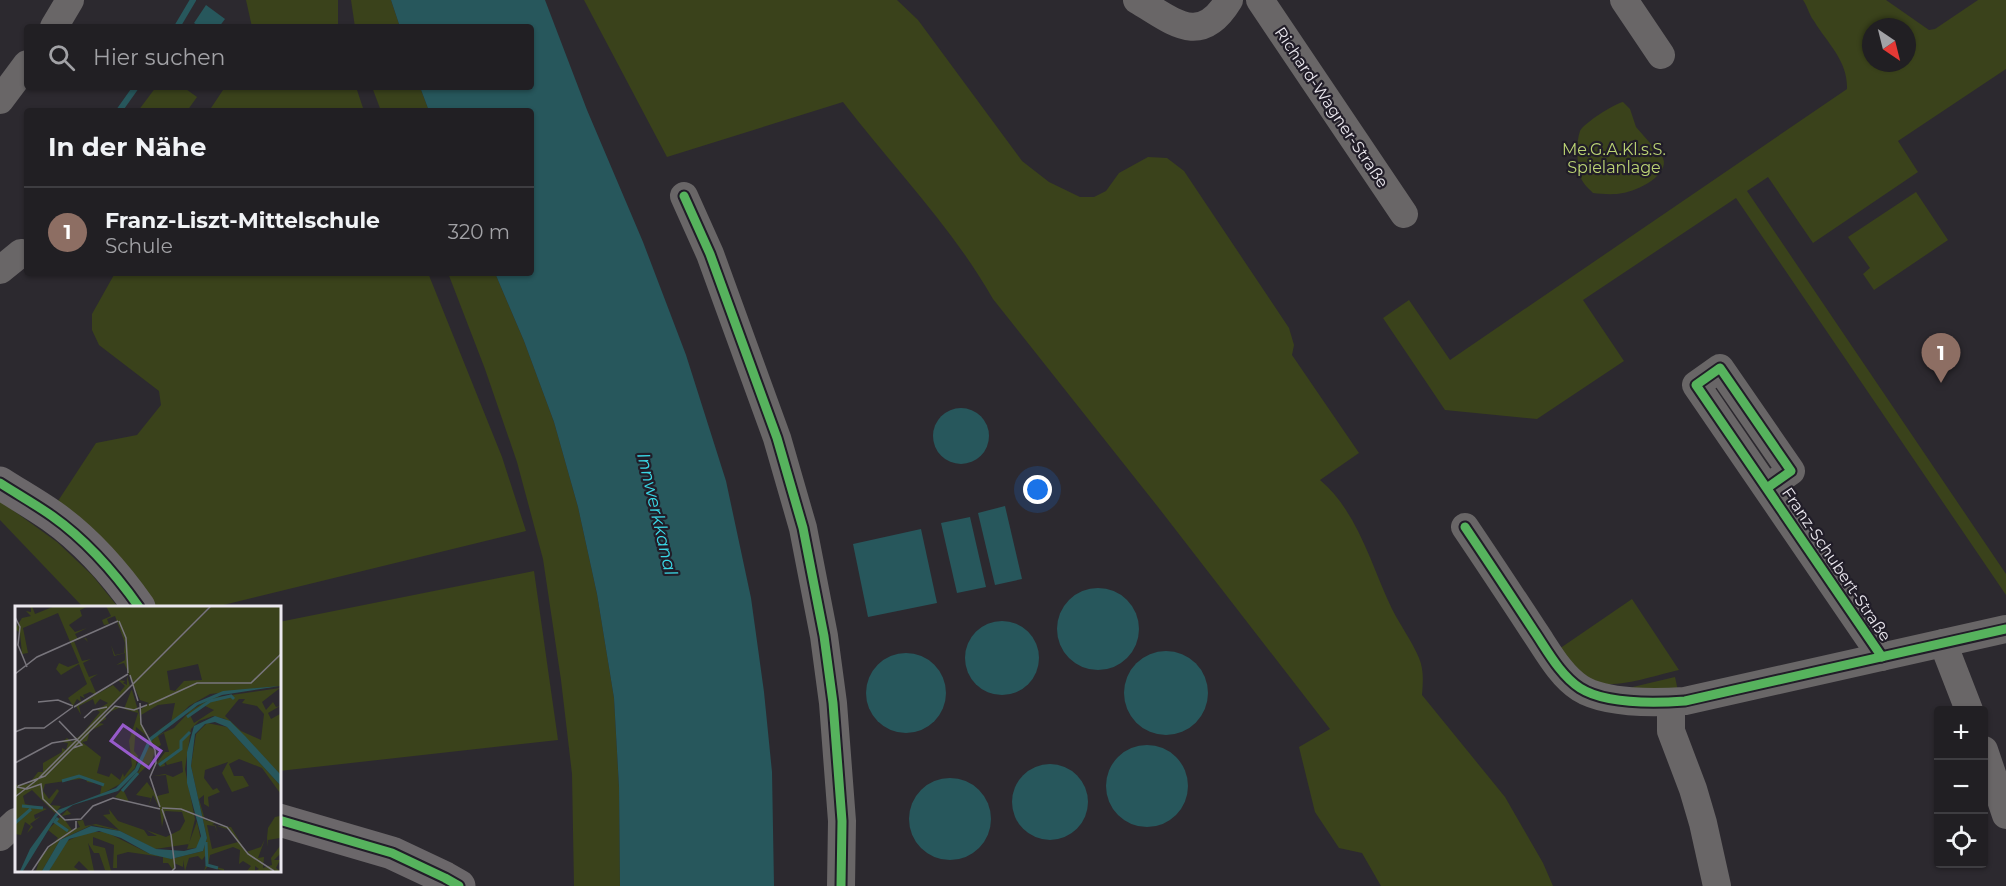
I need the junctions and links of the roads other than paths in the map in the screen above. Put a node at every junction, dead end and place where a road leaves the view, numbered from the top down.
1 (70, 0) edge
2 (1137, 0) edge
3 (1228, 0) edge
4 (1260, 0) edge
5 (1624, 0) edge
6 (56, 24) edge
7 (1661, 55) dead end
8 (24, 68) edge
9 (0, 100) edge
10 (684, 196) dead end
11 (1404, 214) dead end
12 (0, 483) edge
13 (1767, 488) dead end
14 (1465, 527) dead end
15 (138, 606) edge
16 (2006, 629) edge
17 (1943, 643) junction
18 (1882, 657) junction
19 (1671, 702) junction
20 (1967, 706) edge
21 (1987, 760) edge
22 (2006, 815) edge
23 (280, 819) edge
24 (15, 823) edge
25 (0, 837) edge
26 (459, 886) edge
27 (841, 886) edge
28 (1717, 886) edge

1 - 6 street
2 - 3 street
4 - 11 street, Richard-Wagner-Straße
5 - 7 street
8 - 9 street
10 - 27 street
12 - 15 main road
13 - 18 street, Franz-Schubert-Straße
14 - 19 street, Franz-Schubert-Straße
16 - 17 street, Franz-Schubert-Straße
17 - 18 street, Franz-Schubert-Straße
17 - 20 street
18 - 19 street, Franz-Schubert-Straße
19 - 28 street
21 - 22 street
23 - 26 main road
24 - 25 street

